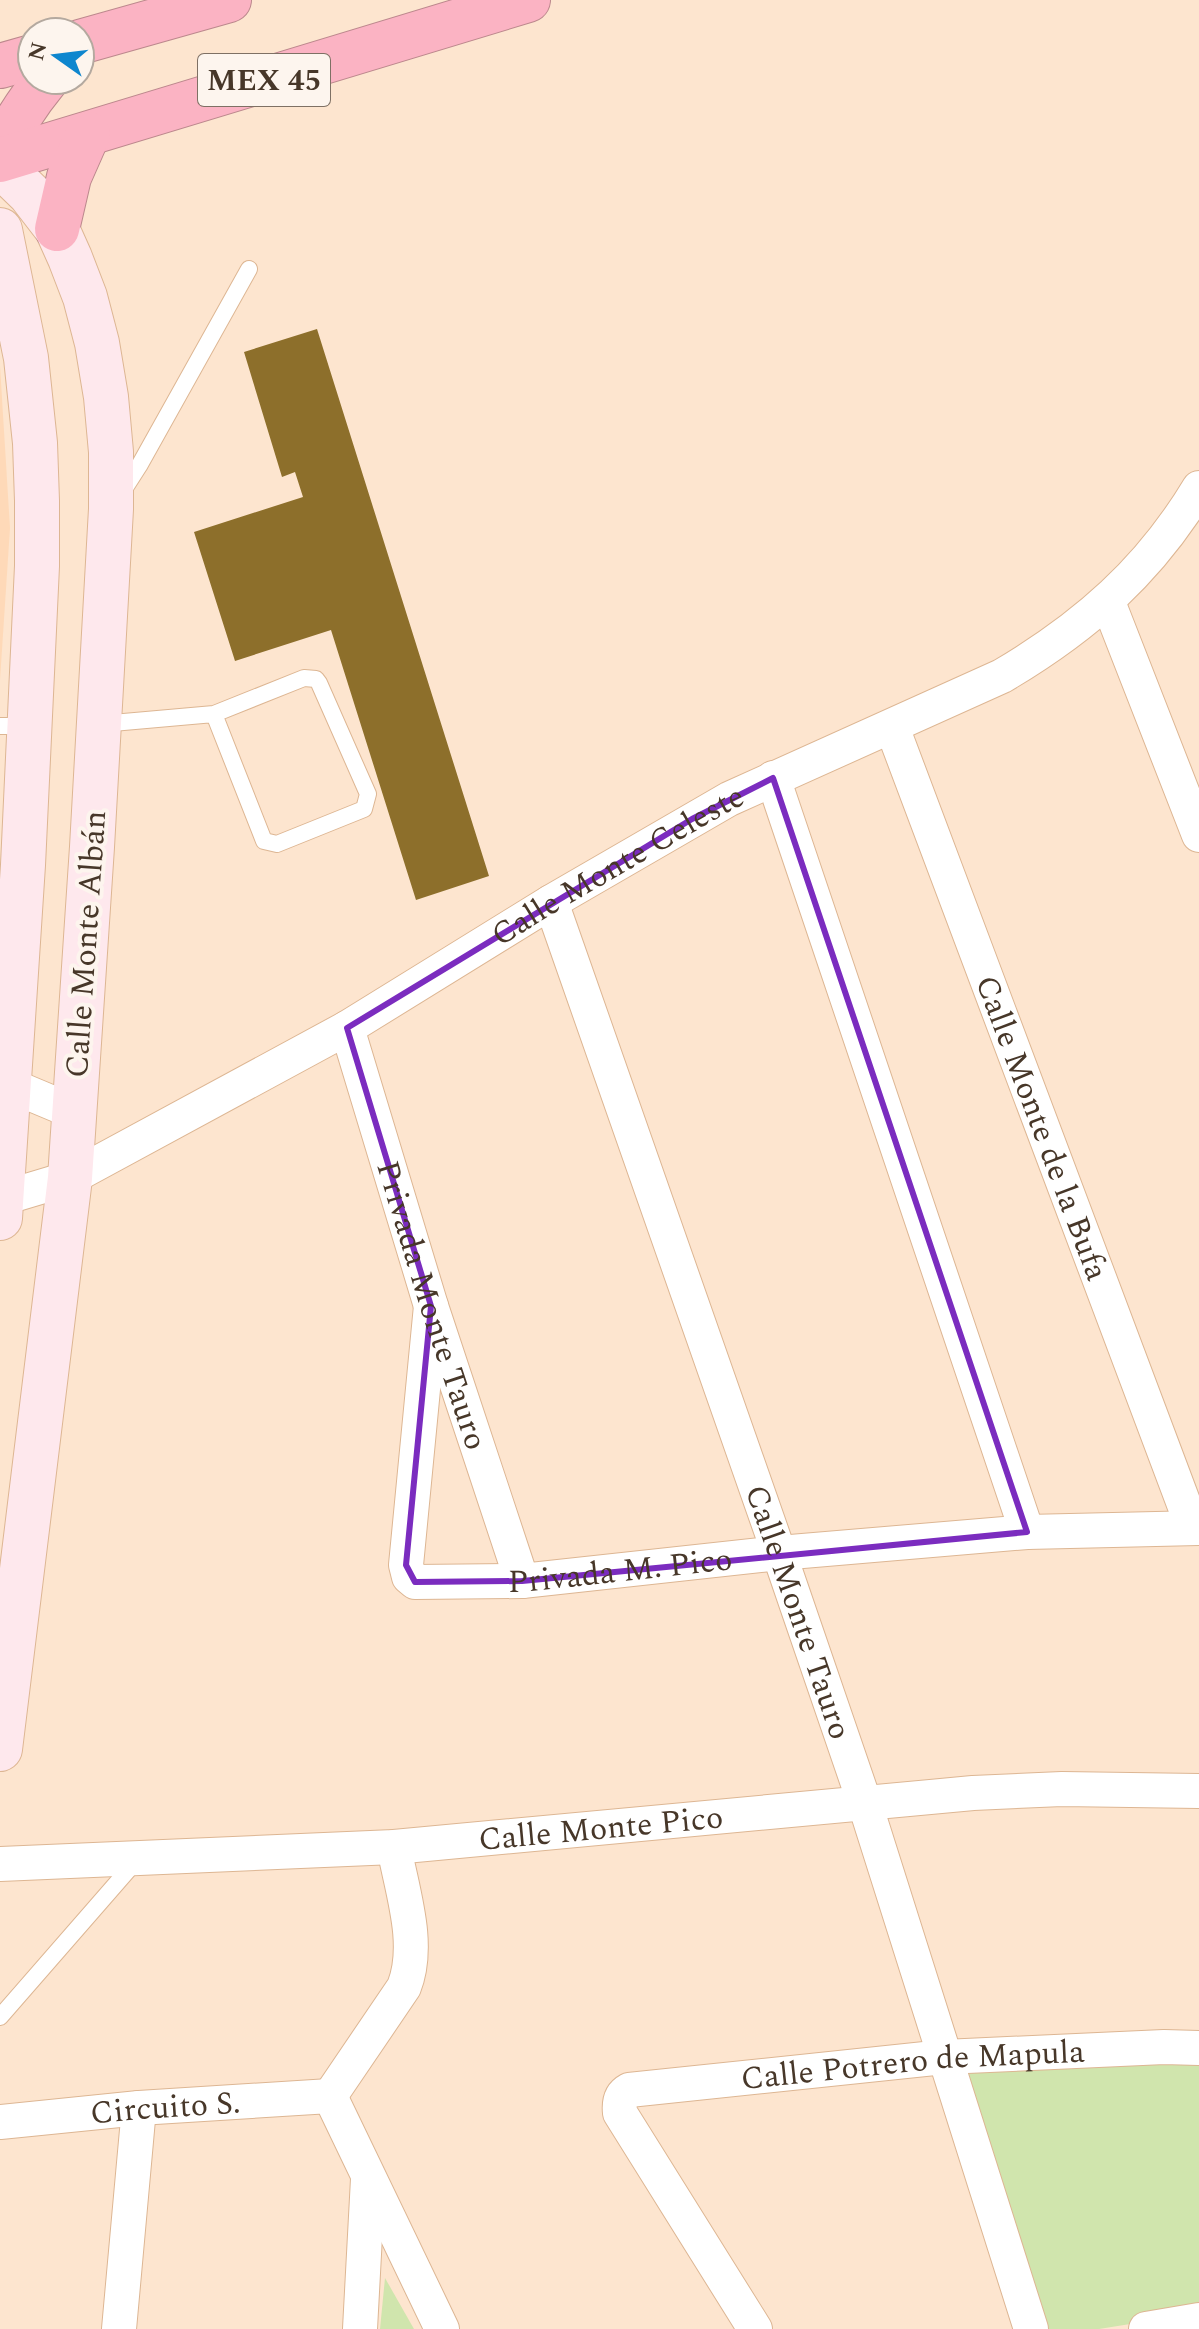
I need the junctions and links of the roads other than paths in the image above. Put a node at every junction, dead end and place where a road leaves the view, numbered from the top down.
1 (229, 0) edge
2 (528, 0) edge
3 (96, 39) edge
4 (33, 96) edge
5 (88, 134) junction
6 (0, 153) edge
7 (0, 162) edge
8 (57, 229) junction
9 (2, 257) edge
10 (249, 269) dead end
11 (1199, 488) edge
12 (111, 509) junction
13 (1108, 602) junction
14 (214, 714) junction
15 (99, 724) junction
16 (14, 726) edge
17 (892, 727) junction
18 (773, 778) junction
19 (1199, 835) edge
20 (551, 902) junction
21 (347, 1028) junction
22 (5, 1082) edge
23 (74, 1112) junction
24 (70, 1178) junction
25 (1, 1205) edge
26 (431, 1306) junction
27 (1196, 1528) edge
28 (1027, 1532) junction
29 (779, 1553) junction
30 (522, 1581) junction
31 (0, 1749) edge
32 (1199, 1791) edge
33 (865, 1804) junction
34 (394, 1847) junction
35 (139, 1858) junction
36 (0, 1864) edge
37 (0, 2017) edge
38 (1199, 2048) edge
39 (944, 2057) junction
40 (330, 2096) junction
41 (139, 2108) junction
42 (0, 2122) edge
43 (368, 2174) junction
44 (1199, 2320) edge
45 (119, 2329) edge
46 (360, 2329) edge
47 (442, 2329) edge
48 (755, 2329) edge
49 (1031, 2329) edge
50 (1146, 2329) edge

1 - 3 highway, MEX 45
2 - 5 highway, MEX 45
4 - 6 highway
5 - 7 highway, MEX 45
5 - 8 highway
7 - 8 main road, Calle Monte Albán
8 - 12 main road, Calle Monte Albán
9 - 16 main road, Calle Monte Albán
10 - 12 lane
11 - 13 street, Calle Monte Celeste
12 - 15 main road, Calle Monte Albán
13 - 17 street, Calle Monte Celeste
13 - 19 street
14 - 14 lane
14 - 15 lane
15 - 23 main road, Calle Monte Albán
16 - 22 main road, Calle Monte Albán
17 - 18 street, Calle Monte Celeste
17 - 27 street, Calle Monte de la Bufa
18 - 20 street, Calle Monte Celeste
18 - 28 street
20 - 21 street, Calle Monte Celeste
20 - 29 street, Calle Monte Tauro
21 - 24 street, Calle Monte Celeste
21 - 26 street, Privada Monte Tauro
22 - 23 street
22 - 25 main road, Calle Monte Albán
23 - 24 main road, Calle Monte Albán
24 - 25 street, Calle Monte Celeste
24 - 31 main road, Calle Monte Albán
26 - 30 street, Privada Monte Tauro
26 - 30 street, Privada M. Pico
27 - 28 street, Privada M. Pico
28 - 29 street, Privada M. Pico
29 - 30 street, Privada M. Pico
29 - 33 street, Calle Monte Tauro
32 - 33 street, Calle Monte Pico
33 - 34 street, Calle Monte Pico
33 - 39 street, Calle Monte Tauro
34 - 35 street, Calle Monte Pico
34 - 40 street
35 - 36 street, Calle Monte Pico
35 - 37 lane
38 - 39 street, Calle Potrero de Mapula
39 - 48 street, Calle Potrero de Mapula
39 - 49 street, Calle Monte Tauro
40 - 41 street, Circuito S.
40 - 43 street
41 - 42 street, Circuito S.
41 - 45 street
43 - 46 street
43 - 47 street
44 - 50 street

